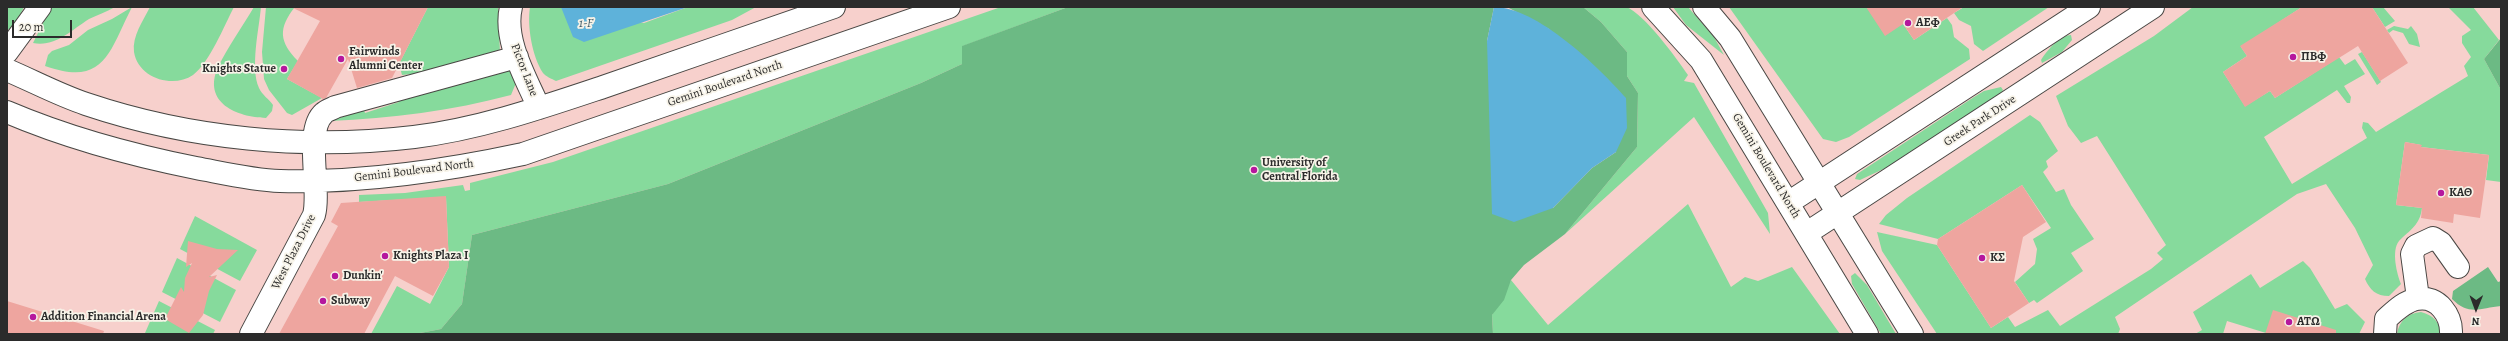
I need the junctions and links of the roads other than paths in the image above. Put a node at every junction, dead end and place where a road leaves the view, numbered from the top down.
1 (40, 7) edge
2 (511, 7) edge
3 (834, 7) edge
4 (1654, 7) edge
5 (1704, 7) edge
6 (2089, 7) edge
7 (2153, 7) edge
8 (946, 8) edge
9 (7, 52) edge
10 (517, 57) junction
11 (7, 70) edge
12 (539, 108) junction
13 (7, 112) edge
14 (314, 141) junction
15 (316, 180) junction
16 (1819, 185) junction
17 (1788, 203) junction
18 (1837, 213) junction
19 (1806, 233) junction
20 (2458, 267) dead end
21 (2418, 298) junction
22 (251, 334) edge
23 (1867, 334) edge
24 (1912, 334) edge
25 (2385, 334) edge
26 (2451, 334) edge

1 - 9 street
2 - 10 street, Pictor Lane
3 - 12 street
4 - 17 street, Gemini Boulevard North
5 - 16 street
6 - 16 street
7 - 18 street, Greek Park Drive
8 - 15 street, Gemini Boulevard North
10 - 12 street, Pictor Lane
10 - 14 street, West Plaza Drive
11 - 14 street
12 - 14 street
13 - 15 street, Gemini Boulevard North
14 - 15 street, West Plaza Drive
15 - 22 street, West Plaza Drive
16 - 17 street
16 - 18 street
17 - 19 street, Gemini Boulevard North
18 - 19 street, Greek Park Drive
18 - 24 street
19 - 23 street, Gemini Boulevard North
20 - 21 street
21 - 25 street
21 - 26 street

